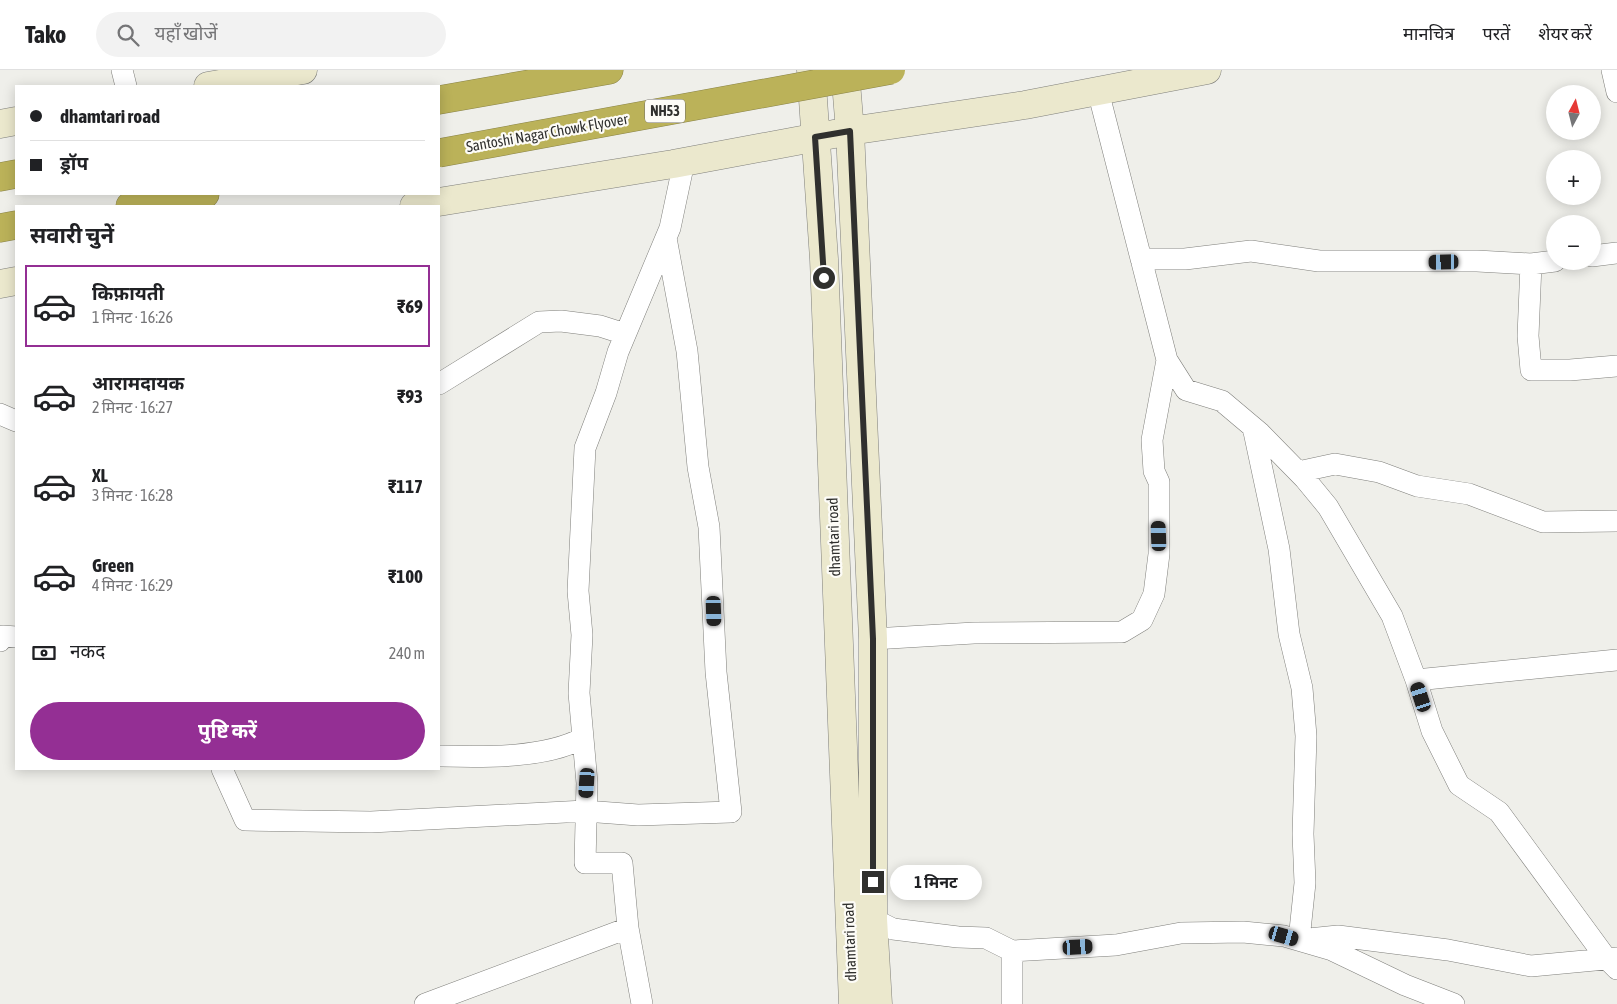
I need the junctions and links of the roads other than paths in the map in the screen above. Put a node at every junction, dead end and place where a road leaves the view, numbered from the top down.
1 (122, 70) edge
2 (303, 70) edge
3 (609, 70) edge
4 (811, 70) edge
5 (845, 70) edge
6 (891, 70) edge
7 (1206, 70) edge
8 (1612, 70) edge
9 (126, 85) edge
10 (214, 85) edge
11 (1098, 91) junction
12 (1617, 92) edge
13 (440, 100) edge
14 (15, 121) edge
15 (0, 124) edge
16 (850, 131) junction
17 (815, 137) junction
18 (440, 153) edge
19 (684, 162) junction
20 (15, 174) edge
21 (0, 176) edge
22 (199, 195) edge
23 (136, 205) edge
24 (420, 205) edge
25 (15, 225) edge
26 (0, 228) edge
27 (666, 238) junction
28 (1617, 253) edge
29 (1601, 255) edge
30 (1141, 259) junction
31 (1546, 262) edge
32 (1531, 264) junction
33 (15, 281) edge
34 (0, 284) edge
35 (626, 334) junction
36 (1167, 360) junction
37 (1617, 366) edge
38 (440, 383) edge
39 (0, 414) edge
40 (15, 421) edge
41 (1253, 427) junction
42 (1298, 472) junction
43 (1617, 521) edge
44 (15, 637) edge
45 (873, 639) junction
46 (0, 641) edge
47 (1617, 660) edge
48 (1416, 680) junction
49 (583, 738) junction
50 (440, 756) edge
51 (222, 770) edge
52 (585, 811) junction
53 (873, 919) junction
54 (628, 928) junction
55 (1299, 940) junction
56 (1012, 951) junction
57 (1613, 962) edge
58 (476, 995) edge
59 (425, 1004) edge
60 (642, 1004) edge
61 (853, 1004) edge
62 (878, 1004) edge
63 (1012, 1004) edge
64 (1454, 1004) edge

1 - 9 street
2 - 10 main road
3 - 13 highway
4 - 17 main road, dhamtari road
5 - 16 main road
6 - 18 highway, Santoshi Nagar Chowk Flyover / NH53, bridge
7 - 11 main road
8 - 12 street
11 - 16 main road
11 - 30 street
14 - 15 main road
16 - 17 main road
16 - 45 main road
17 - 19 main road
17 - 61 main road, dhamtari road
19 - 24 main road
19 - 27 street
20 - 21 highway
22 - 23 highway
25 - 26 highway
27 - 35 street
27 - 52 street
28 - 29 street
30 - 32 street
30 - 36 street
31 - 32 street
32 - 37 street
33 - 34 main road
35 - 38 street
35 - 49 street
36 - 41 street
36 - 45 street
39 - 40 street
41 - 42 street
41 - 55 street
42 - 43 street
42 - 48 street
44 - 46 street
45 - 53 main road
47 - 48 street
48 - 57 street
49 - 50 street
49 - 52 street
51 - 52 street
52 - 54 street
53 - 56 street
53 - 62 main road
54 - 58 street
54 - 60 street
55 - 56 street
55 - 57 street
55 - 64 street
56 - 63 street
58 - 59 street

